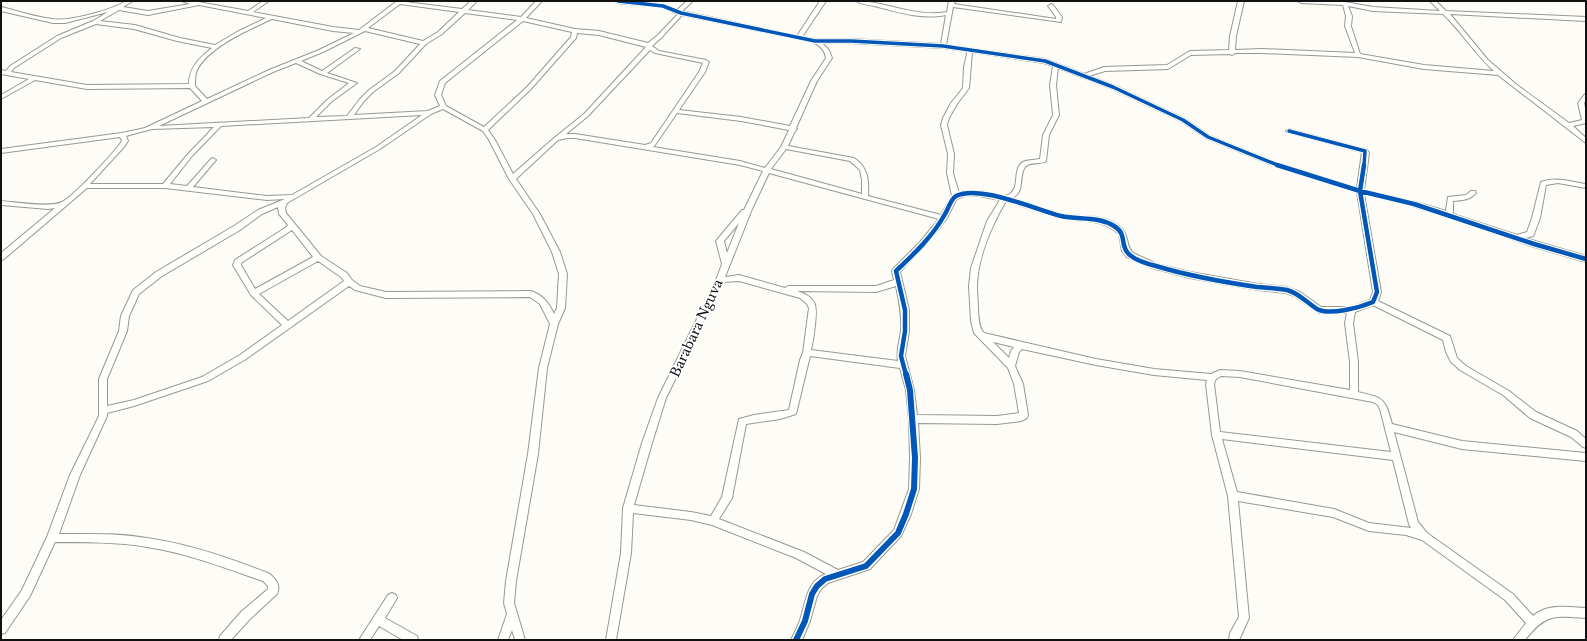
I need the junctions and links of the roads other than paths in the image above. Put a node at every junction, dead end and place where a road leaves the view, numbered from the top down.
1 (130, 1) edge
2 (184, 1) edge
3 (266, 1) edge
4 (474, 1) edge
5 (539, 1) edge
6 (618, 1) edge
7 (690, 1) edge
8 (823, 1) edge
9 (859, 1) edge
10 (1241, 1) edge
11 (1301, 1) edge
12 (1433, 1) edge
13 (400, 2) edge
14 (647, 2) edge
15 (952, 3) edge
16 (197, 4) junction
17 (1345, 4) junction
18 (1051, 6) dead end
19 (118, 8) junction
20 (1, 9) edge
21 (464, 10) junction
22 (680, 12) junction
23 (1445, 12) junction
24 (249, 13) junction
25 (949, 13) junction
26 (272, 17) junction
27 (522, 19) junction
28 (1586, 19) edge
29 (95, 22) junction
30 (362, 30) junction
31 (575, 31) junction
32 (798, 38) junction
33 (815, 41) junction
34 (424, 43) junction
35 (649, 46) junction
36 (943, 46) junction
37 (216, 47) junction
38 (357, 49) dead end
39 (969, 51) junction
40 (1232, 53) junction
41 (1358, 55) junction
42 (296, 61) junction
43 (1056, 65) junction
44 (4, 72) edge
45 (322, 73) junction
46 (1499, 73) junction
47 (1083, 76) junction
48 (33, 78) junction
49 (192, 86) junction
50 (1586, 96) edge
51 (1, 97) edge
52 (206, 102) junction
53 (443, 107) junction
54 (675, 111) junction
55 (429, 113) junction
56 (350, 116) junction
57 (311, 119) junction
58 (1568, 124) junction
59 (218, 126) junction
60 (147, 129) junction
61 (794, 129) junction
62 (485, 130) junction
63 (1289, 131) dead end
64 (122, 135) junction
65 (556, 139) junction
66 (1586, 141) edge
67 (784, 146) junction
68 (654, 147) junction
69 (1, 151) edge
70 (213, 160) dead end
71 (767, 170) junction
72 (512, 179) junction
73 (86, 186) junction
74 (165, 186) junction
75 (1586, 186) edge
76 (190, 188) junction
77 (1360, 191) junction
78 (1473, 192) dead end
79 (296, 194) junction
80 (865, 196) junction
81 (956, 196) junction
82 (268, 198) junction
83 (1005, 198) junction
84 (284, 202) junction
85 (1, 203) edge
86 (63, 205) junction
87 (275, 206) junction
88 (748, 209) junction
89 (1449, 215) junction
90 (943, 218) junction
91 (291, 225) junction
92 (1516, 238) junction
93 (1, 256) edge
94 (318, 258) junction
95 (1586, 258) edge
96 (726, 264) junction
97 (720, 280) junction
98 (349, 282) junction
99 (898, 282) junction
100 (783, 290) junction
101 (254, 293) junction
102 (1373, 302) junction
103 (1351, 310) junction
104 (554, 324) junction
105 (288, 326) junction
106 (981, 335) junction
107 (1020, 344) junction
108 (807, 353) junction
109 (902, 366) junction
110 (1011, 366) junction
111 (1212, 378) junction
112 (1354, 394) junction
113 (103, 411) junction
114 (913, 419) junction
115 (1389, 427) junction
116 (1216, 435) junction
117 (1586, 444) edge
118 (1395, 456) junction
119 (1586, 457) edge
120 (1233, 496) junction
121 (628, 508) junction
122 (713, 521) junction
123 (1424, 536) junction
124 (52, 538) junction
125 (837, 575) junction
126 (392, 598) dead end
127 (1586, 613) edge
128 (512, 614) junction
129 (378, 620) junction
130 (1532, 622) junction
131 (1, 629) edge
132 (224, 640) edge
133 (364, 640) edge
134 (413, 640) edge
135 (502, 640) edge
136 (520, 640) edge
137 (611, 640) edge
138 (796, 640) edge
139 (1234, 640) edge
140 (1518, 640) edge

1 - 19 street
2 - 16 street
3 - 24 street
4 - 21 street
5 - 27 street
6 - 14 street
7 - 22 street
8 - 32 street
9 - 25 street
10 - 40 street
11 - 17 street
12 - 23 street
13 - 21 street
13 - 30 street
14 - 22 street
15 - 18 street
15 - 25 street
16 - 19 street
16 - 24 street
17 - 23 street
17 - 41 street
19 - 20 street
19 - 29 street
21 - 27 street
21 - 34 street
22 - 32 street
22 - 35 street
23 - 28 street
23 - 46 street
24 - 26 street
25 - 36 street
26 - 30 street
26 - 37 street
27 - 31 street
27 - 53 street
29 - 37 street
29 - 44 street
30 - 34 street
30 - 42 street
31 - 35 street
31 - 62 street
32 - 33 street
33 - 36 street
33 - 61 street, Barabara Nguva
34 - 56 street
35 - 54 street
35 - 65 street
36 - 39 street
37 - 49 street
38 - 45 street
39 - 43 street
39 - 81 street
40 - 41 street
40 - 47 street
41 - 46 street
42 - 45 street
42 - 52 street
43 - 47 street
43 - 83 street
44 - 48 street
45 - 57 street
46 - 58 street
47 - 77 street
48 - 49 street
48 - 51 street
49 - 52 street
50 - 58 street
52 - 60 street
53 - 55 street
53 - 62 street
54 - 61 street
54 - 68 street
55 - 56 street
55 - 79 street
56 - 57 street
57 - 59 street
58 - 66 street
59 - 60 street
59 - 74 street
60 - 64 street
61 - 67 street, Barabara Nguva
62 - 72 street
63 - 77 street
64 - 69 street
64 - 73 street
65 - 68 street
65 - 72 street
67 - 71 street, Barabara Nguva
67 - 80 street
68 - 71 street
70 - 76 street
71 - 80 street
71 - 88 street, Barabara Nguva
72 - 104 street
73 - 74 street
73 - 86 street
74 - 76 street
75 - 92 street
76 - 82 street
77 - 89 street
77 - 102 street
78 - 89 street
79 - 82 street
79 - 84 street
80 - 90 street
81 - 83 street
81 - 90 street
82 - 87 street
83 - 103 street
83 - 106 street
84 - 87 street
84 - 91 street
85 - 86 street
86 - 93 street
87 - 113 street
88 - 96 street, Barabara Nguva
88 - 96 street
89 - 92 street
90 - 99 street
91 - 94 street
91 - 101 street
92 - 95 street
94 - 98 street
94 - 101 street
96 - 97 street, Barabara Nguva
97 - 100 street
97 - 121 street, Barabara Nguva
98 - 104 street
98 - 105 street
99 - 100 street
99 - 109 street
100 - 108 street
101 - 105 street
102 - 103 street
102 - 117 street
103 - 112 street
104 - 128 street
105 - 113 street
106 - 107 street
106 - 110 street
107 - 110 street
107 - 111 street
108 - 109 street
108 - 122 street
109 - 114 street
110 - 114 street
111 - 112 street
111 - 116 street
112 - 115 street
113 - 124 street
114 - 125 street
115 - 118 street
115 - 119 street
116 - 118 street
116 - 120 street
118 - 123 street
120 - 123 street
120 - 139 street
121 - 122 street
121 - 137 street, Barabara Nguva
122 - 125 street
123 - 130 street
124 - 131 street
124 - 132 street
125 - 138 street
126 - 129 street
127 - 130 street
128 - 135 street
128 - 136 street
129 - 133 street
129 - 134 street
130 - 140 street

